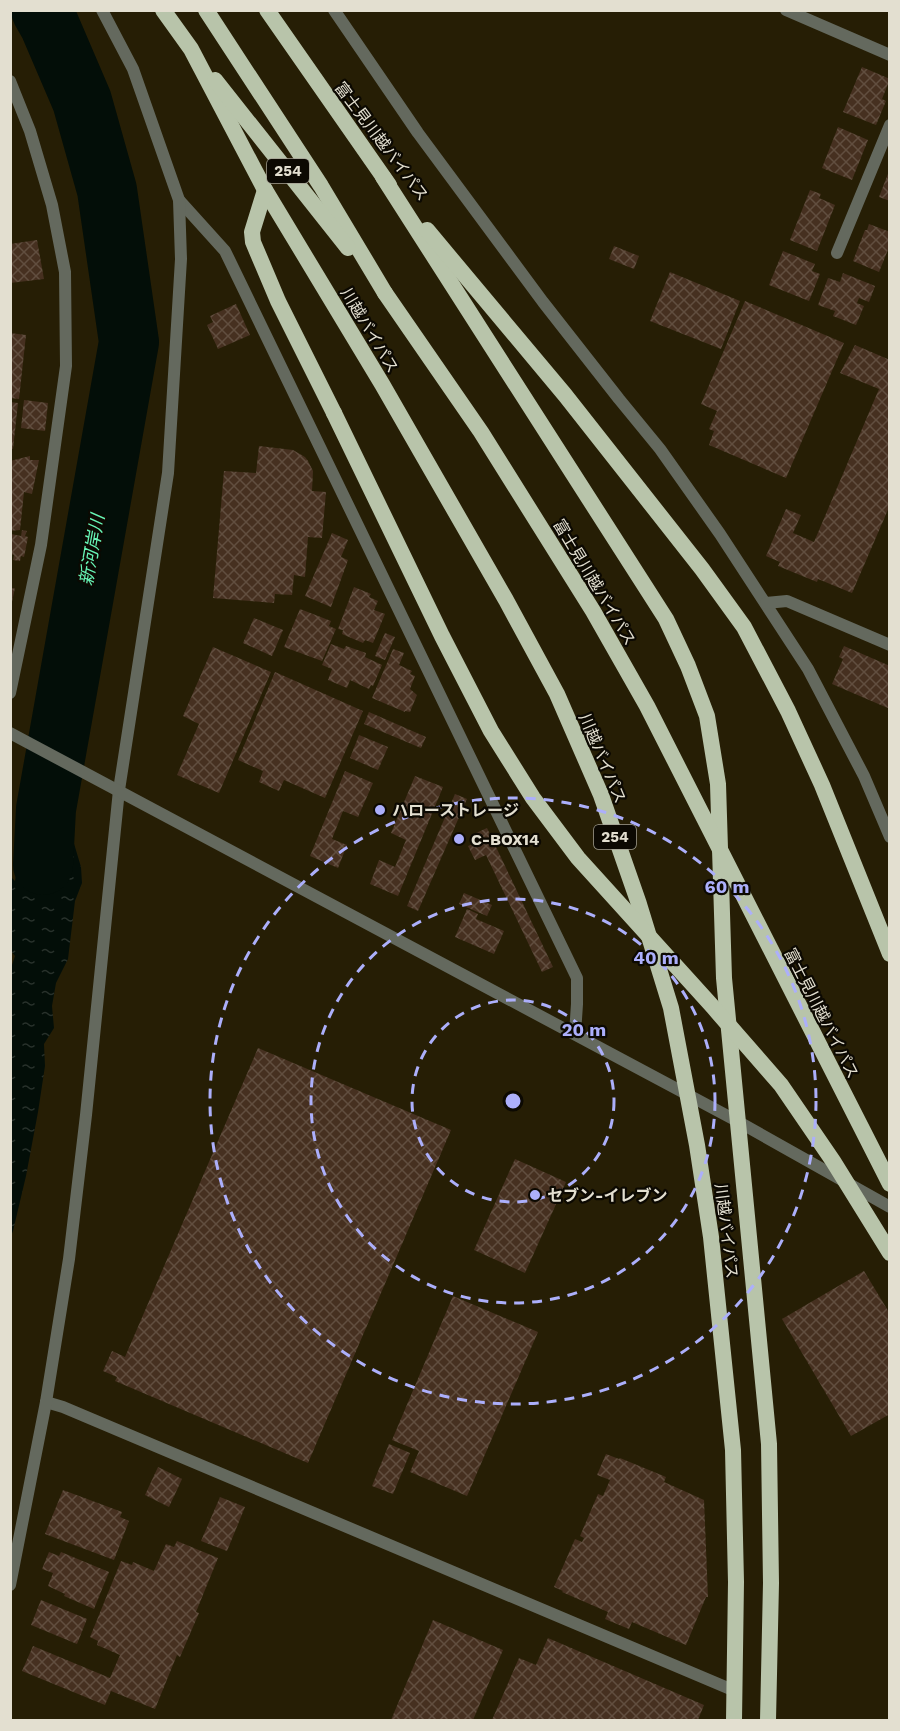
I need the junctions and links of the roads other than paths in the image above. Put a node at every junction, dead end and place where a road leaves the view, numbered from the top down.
1 (102, 10) edge
2 (164, 10) edge
3 (206, 10) edge
4 (267, 10) edge
5 (334, 10) edge
6 (786, 10) edge
7 (190, 49) junction
8 (890, 55) edge
9 (10, 81) edge
10 (890, 124) edge
11 (383, 177) junction
12 (265, 190) junction
13 (179, 200) junction
14 (837, 254) dead end
15 (385, 293) junction
16 (766, 603) junction
17 (890, 645) edge
18 (10, 693) edge
19 (13, 734) edge
20 (119, 790) junction
21 (890, 837) edge
22 (890, 954) edge
23 (575, 1034) junction
24 (688, 1095) junction
25 (737, 1121) junction
26 (890, 1184) edge
27 (890, 1207) edge
28 (890, 1253) edge
29 (46, 1402) junction
30 (10, 1585) edge
31 (735, 1691) junction
32 (734, 1720) edge
33 (768, 1720) edge

1 - 13 street
2 - 7 highway, 川越バイパス / 254
3 - 15 highway
4 - 11 highway, 富士見川越バイパス
5 - 16 street
6 - 8 street
7 - 12 highway, 川越バイパス / 254
7 - 15 highway, 富士見川越バイパス / 254
9 - 18 street
10 - 14 street
11 - 22 highway, 富士見川越バイパス
11 - 25 highway, 川越バイパス
12 - 24 highway, 川越バイパス / 254
12 - 28 highway, 254, bridge
13 - 20 street
13 - 23 street
15 - 26 highway, 富士見川越バイパス / 254, bridge
16 - 17 street
16 - 21 street
19 - 20 street
20 - 23 street
20 - 29 street
23 - 24 street
24 - 25 street
24 - 31 highway, 川越バイパス / 254
25 - 27 street
25 - 33 highway, 川越バイパス
29 - 30 street
29 - 31 street
31 - 32 highway, 川越バイパス / 254

